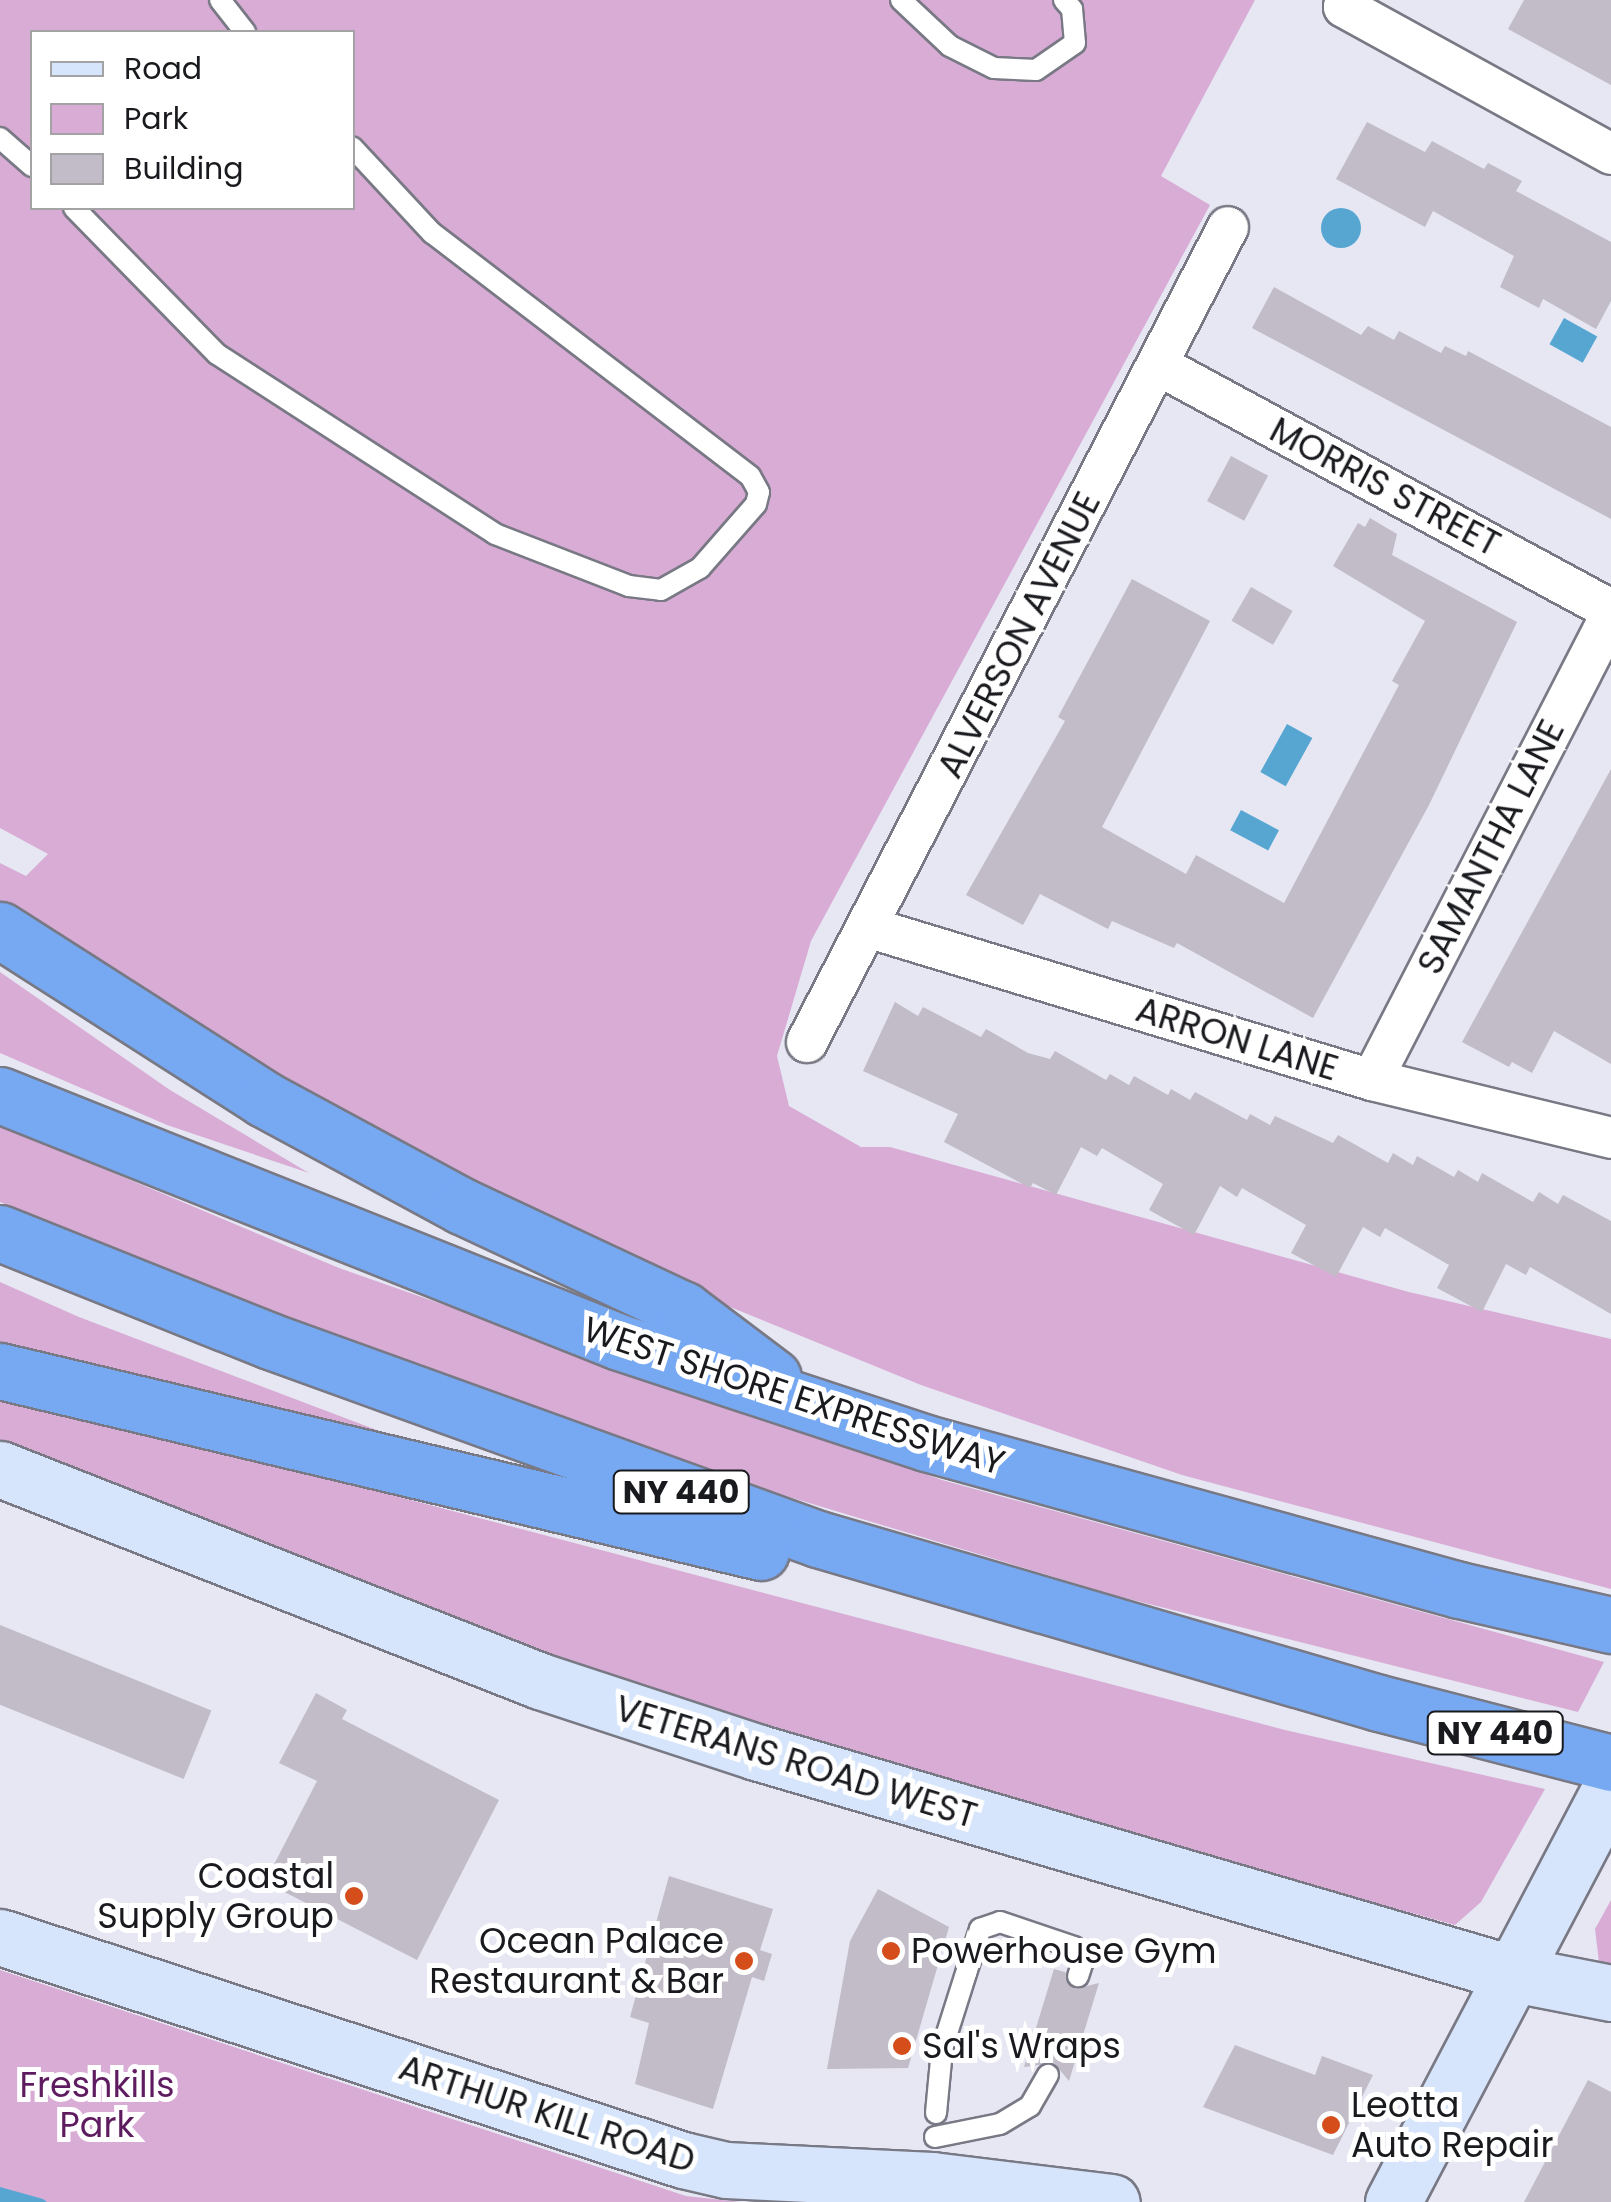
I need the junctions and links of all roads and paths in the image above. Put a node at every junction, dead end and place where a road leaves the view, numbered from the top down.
1 (220, 0) edge
2 (901, 0) edge
3 (1064, 0) edge
4 (1346, 4) edge
5 (243, 30) edge
6 (0, 138) edge
7 (355, 149) edge
8 (1611, 154) edge
9 (30, 164) edge
10 (76, 210) edge
11 (1228, 226) dead end
12 (1158, 365) junction
13 (1611, 612) edge
14 (867, 927) junction
15 (0, 930) edge
16 (807, 1042) dead end
17 (1372, 1080) junction
18 (0, 1096) edge
19 (1611, 1138) edge
20 (0, 1233) edge
21 (0, 1371) edge
22 (811, 1405) junction
23 (0, 1469) edge
24 (1611, 1624) edge
25 (1379, 1704) junction
26 (1611, 1763) edge
27 (1611, 1787) edge
28 (0, 1937) edge
29 (1514, 1974) junction
30 (1078, 1976) dead end
31 (1611, 1993) edge
32 (1048, 2075) dead end
33 (936, 2114) dead end
34 (935, 2137) dead end
35 (1112, 2202) edge
36 (1393, 2202) edge

1 - 5 lane
2 - 3 lane
4 - 8 street
6 - 9 lane
7 - 10 lane
11 - 12 street, ALVERSON AVENUE
12 - 13 street, MORRIS STREET
12 - 14 street, ALVERSON AVENUE
13 - 17 street, SAMANTHA LANE
14 - 16 street, ALVERSON AVENUE
14 - 17 street, ARRON LANE
15 - 22 highway
17 - 19 street, ARRON LANE
18 - 22 highway, WEST SHORE EXPRESSWAY
20 - 25 highway, NY 440
21 - 25 highway
22 - 24 highway, WEST SHORE EXPRESSWAY
23 - 29 street, VETERANS ROAD WEST
25 - 26 highway, NY 440
27 - 29 street
28 - 35 street, ARTHUR KILL ROAD
29 - 31 street, VETERANS ROAD WEST
29 - 36 street
30 - 33 lane
32 - 34 lane

